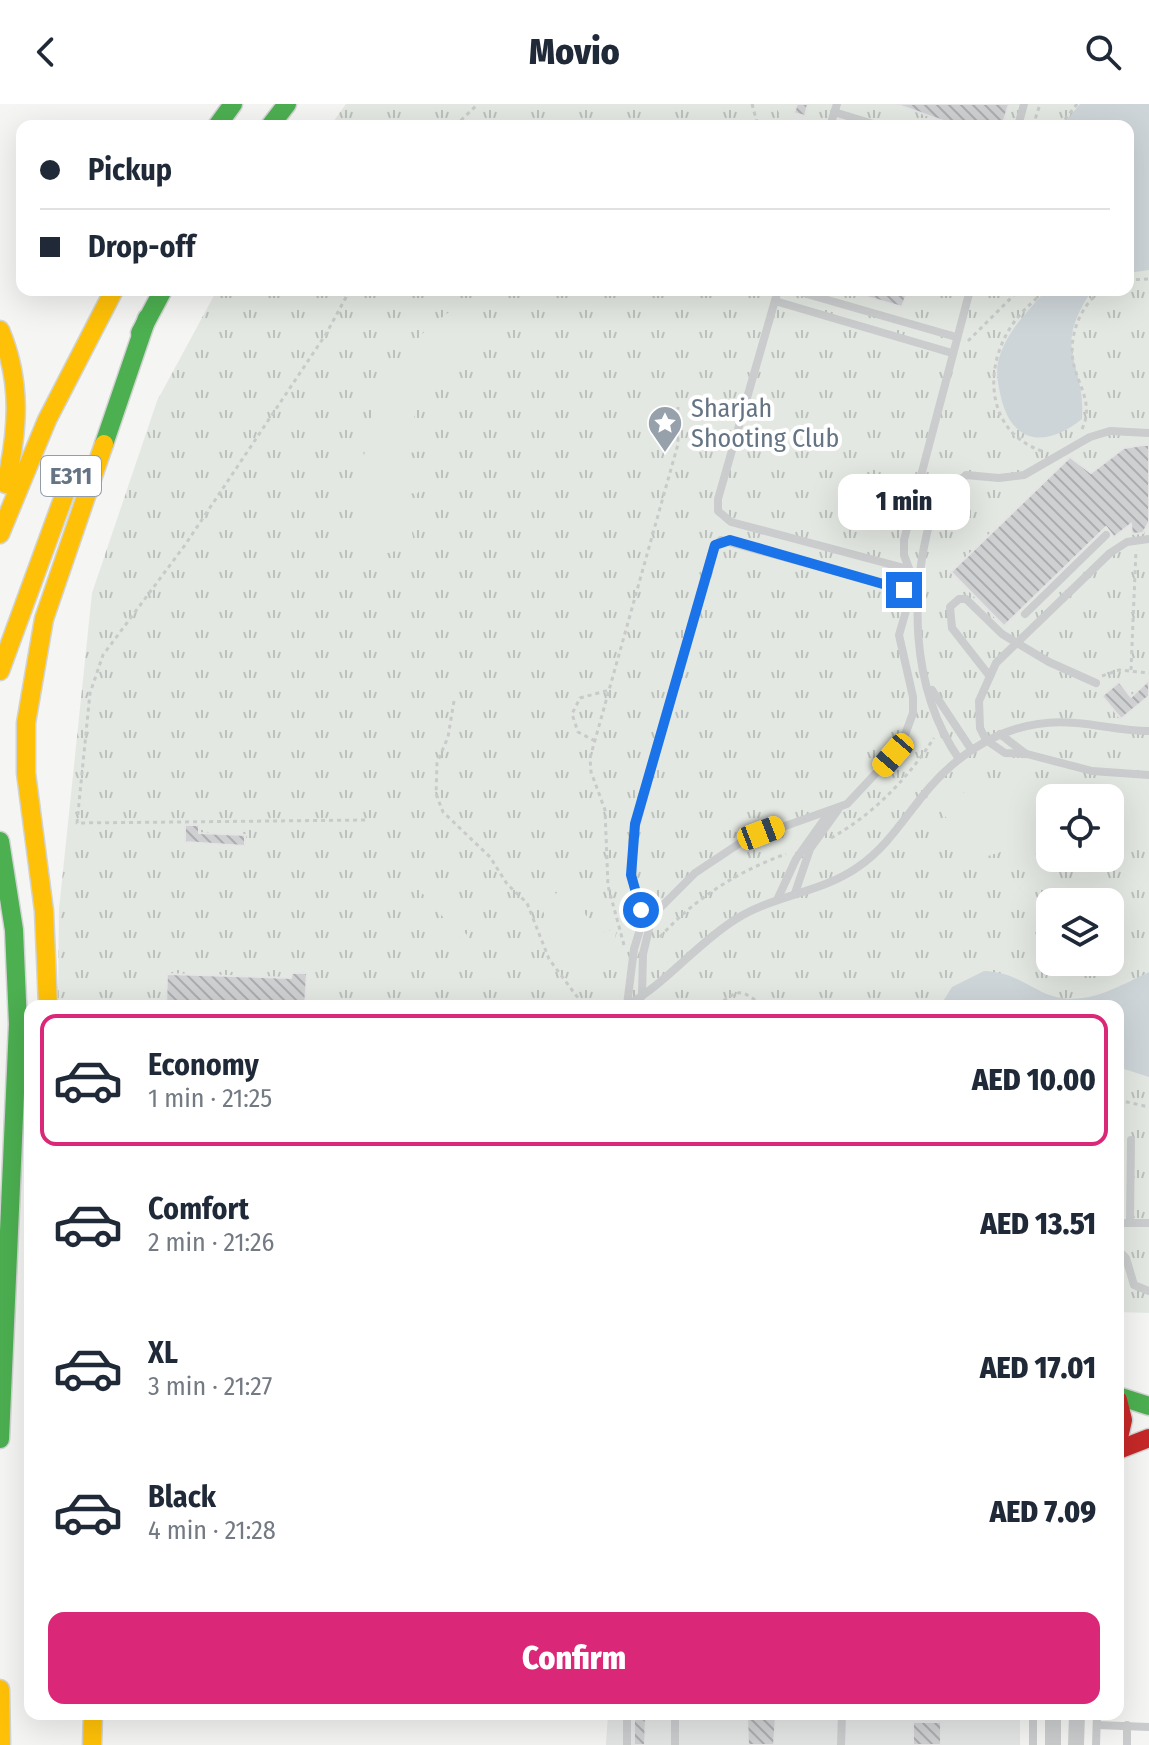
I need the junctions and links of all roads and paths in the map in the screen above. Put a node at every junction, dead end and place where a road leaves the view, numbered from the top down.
1 (287, 104) edge
2 (478, 104) edge
3 (836, 108) edge
4 (275, 120) edge
5 (461, 120) edge
6 (865, 120) edge
7 (111, 296) edge
8 (160, 296) edge
9 (347, 296) edge
10 (776, 296) edge
11 (814, 296) edge
12 (968, 296) edge
13 (1014, 296) edge
14 (1038, 296) edge
15 (1095, 296) edge
16 (775, 301) junction
17 (147, 318) junction
18 (0, 330) edge
19 (956, 337) junction
20 (952, 353) junction
21 (678, 407) dead end
22 (1149, 433) edge
23 (1078, 434) dead end
24 (1045, 452) dead end
25 (913, 502) junction
26 (934, 507) junction
27 (0, 512) edge
28 (0, 534) edge
29 (1106, 535) dead end
30 (1149, 539) edge
31 (1137, 540) junction
32 (1075, 565) junction
33 (908, 569) junction
34 (1085, 576) junction
35 (918, 593) junction
36 (1025, 614) dead end
37 (1014, 642) junction
38 (1131, 670) junction
39 (0, 671) edge
40 (1149, 673) edge
41 (988, 674) junction
42 (923, 676) junction
43 (1096, 683) joint
44 (609, 690) junction
45 (454, 701) dead end
46 (940, 728) junction
47 (1149, 731) edge
48 (1000, 734) junction
49 (986, 740) junction
50 (595, 741) junction
51 (971, 749) junction
52 (1027, 754) junction
53 (959, 759) junction
54 (1149, 775) edge
55 (833, 812) junction
56 (367, 820) dead end
57 (0, 841) edge
58 (807, 848) junction
59 (795, 893) junction
60 (778, 898) junction
61 (649, 913) junction
62 (643, 954) junction
63 (630, 968) junction
64 (642, 996) junction
65 (48, 1000) edge
66 (580, 1000) edge
67 (627, 1000) edge
68 (636, 1000) edge
69 (725, 1000) edge
70 (756, 1000) edge
71 (1124, 1101) edge
72 (1149, 1107) edge
73 (1131, 1140) dead end
74 (1124, 1223) edge
75 (1130, 1223) junction
76 (1149, 1223) edge
77 (1124, 1256) edge
78 (1149, 1291) edge
79 (1124, 1400) edge
80 (1149, 1406) edge
81 (1149, 1438) edge
82 (0, 1439) edge
83 (1124, 1448) edge
84 (0, 1689) edge
85 (93, 1720) edge
86 (627, 1720) edge
87 (675, 1720) edge
88 (842, 1720) edge
89 (1033, 1720) edge
90 (1053, 1720) edge
91 (1077, 1720) edge
92 (1097, 1720) edge
93 (1097, 1725) junction
94 (1127, 1725) junction
95 (1149, 1727) edge
96 (1, 1745) edge
97 (92, 1745) edge
98 (627, 1745) edge
99 (675, 1745) edge
100 (841, 1745) edge
101 (1033, 1745) edge
102 (1053, 1745) edge
103 (1076, 1745) edge
104 (1096, 1745) edge
105 (1127, 1745) edge

1 - 4 main road
2 - 5 path
3 - 6 lane
7 - 28 main road, E311
8 - 17 main road, E311
9 - 56 path
10 - 16 lane
11 - 19 lane
12 - 19 lane
13 - 20 path
14 - 24 path
15 - 23 path
16 - 20 lane
16 - 33 lane
17 - 39 main road, E311
17 - 65 main road
18 - 27 main road
19 - 20 lane
20 - 25 lane
21 - 44 path
22 - 26 lane
25 - 26 lane
25 - 33 lane
26 - 35 lane
29 - 32 lane
30 - 31 lane
31 - 34 lane
31 - 38 path
32 - 34 lane
32 - 36 lane
33 - 35 lane
34 - 37 lane
35 - 42 lane
37 - 41 lane
37 - 41 lane
37 - 43 lane
38 - 40 path
38 - 43 path
41 - 49 lane
42 - 46 lane
42 - 51 lane
44 - 50 path
44 - 50 path
45 - 66 path
46 - 53 lane
46 - 58 path
47 - 48 lane
48 - 49 lane
48 - 52 lane
49 - 51 lane
49 - 52 lane
50 - 63 path
51 - 53 lane
52 - 54 lane
53 - 59 lane
55 - 58 lane
55 - 61 lane
55 - 61 lane
57 - 82 main road
58 - 59 lane
58 - 60 lane
58 - 62 path
59 - 60 lane
60 - 64 lane
61 - 62 lane
61 - 63 lane
62 - 64 lane
63 - 67 lane
64 - 68 lane
69 - 70 path
71 - 72 path
73 - 75 lane
74 - 75 lane
75 - 76 lane
77 - 78 lane
79 - 80 main road
81 - 83 main road
84 - 96 main road
85 - 97 main road
86 - 98 lane
87 - 99 lane
88 - 100 lane
89 - 101 lane
90 - 102 street
91 - 103 street
92 - 93 lane
93 - 94 lane
93 - 104 lane
94 - 95 lane
94 - 105 lane

